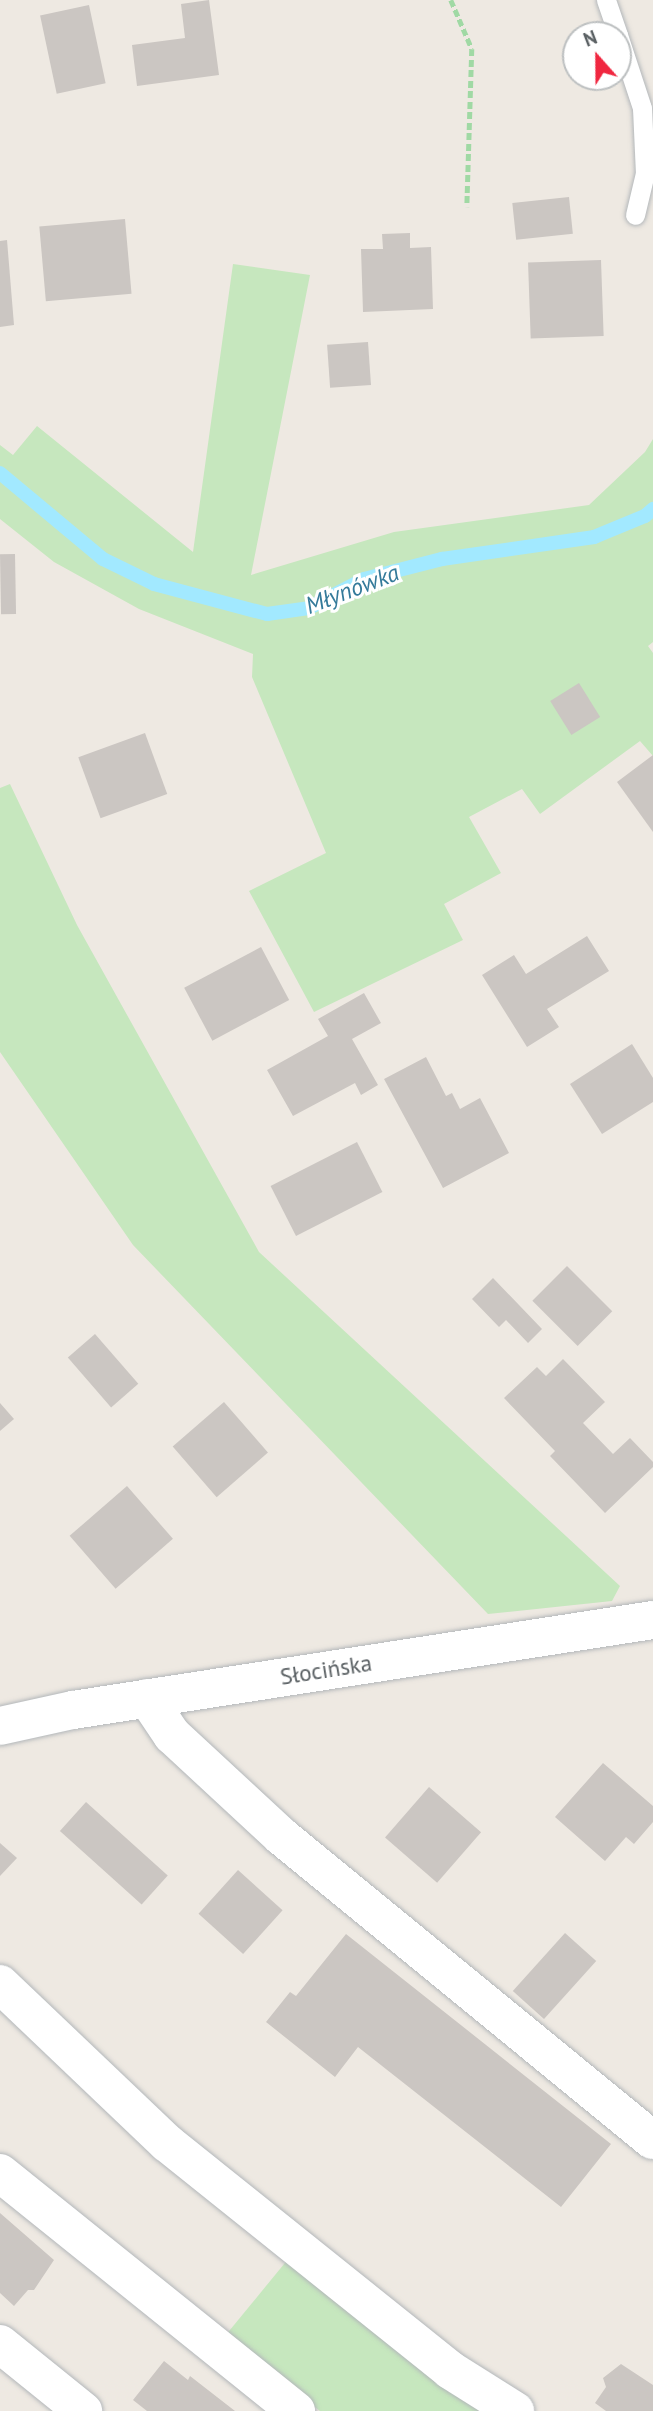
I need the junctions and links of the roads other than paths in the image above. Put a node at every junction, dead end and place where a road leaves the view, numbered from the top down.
1 (606, 0) edge
2 (613, 21) edge
3 (632, 78) edge
4 (635, 215) dead end
5 (653, 1620) edge
6 (147, 1698) junction
7 (0, 1726) edge
8 (0, 1983) edge
9 (653, 2140) edge
10 (0, 2173) edge
11 (0, 2344) edge
12 (83, 2411) edge
13 (296, 2411) edge
14 (515, 2411) edge

1 - 2 lane
3 - 4 lane
5 - 6 street, Słocińska
6 - 7 street, Słocińska
6 - 9 street
8 - 14 street
10 - 13 street
11 - 12 street

